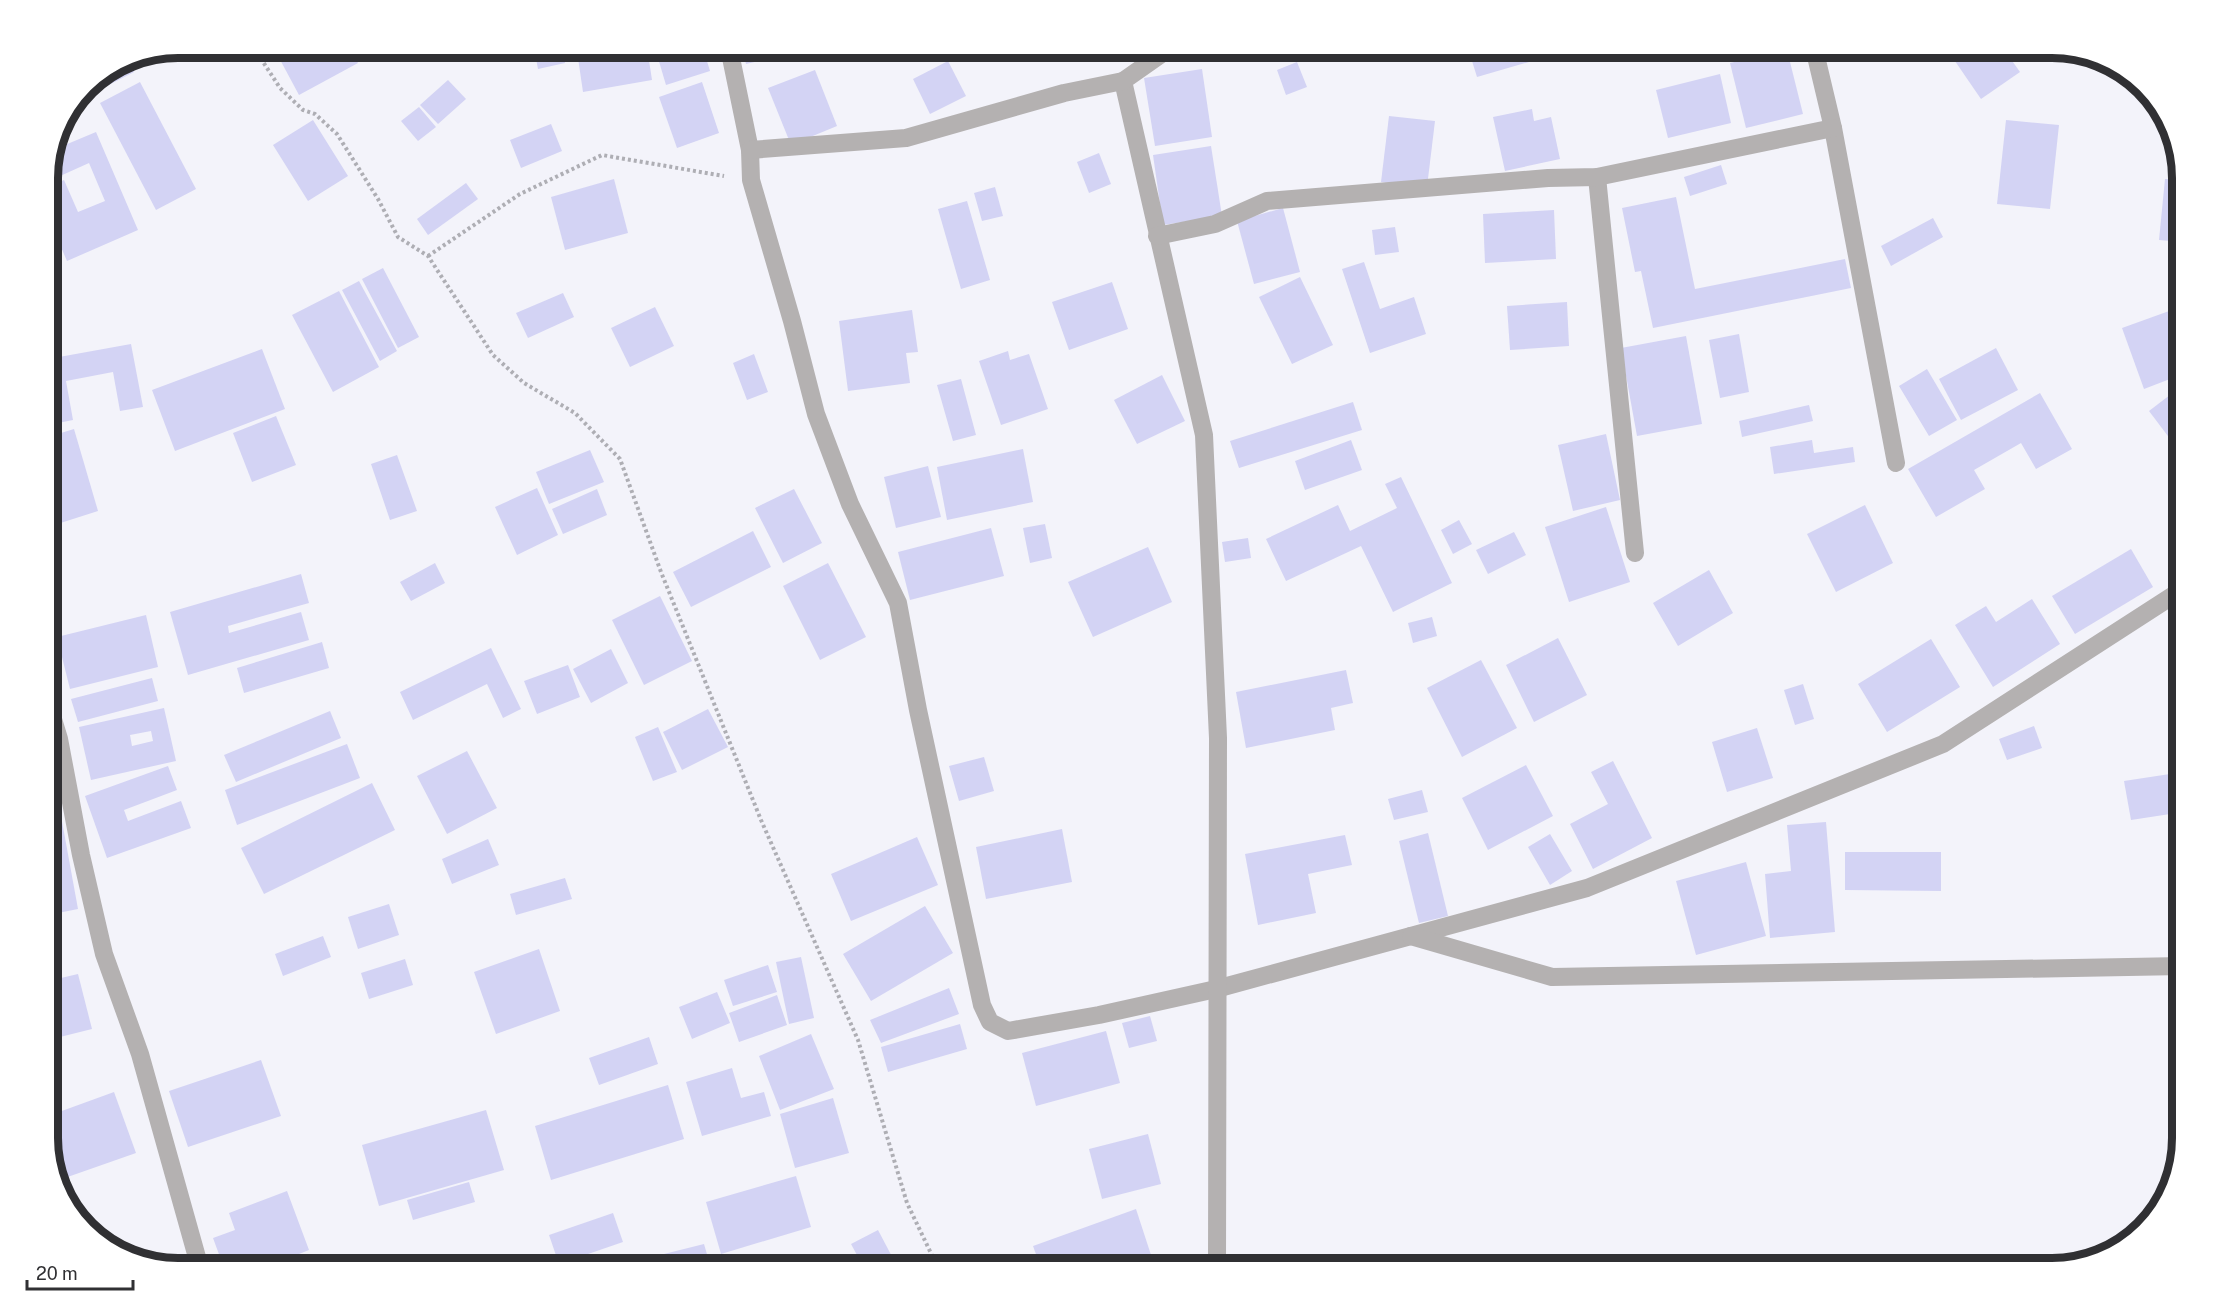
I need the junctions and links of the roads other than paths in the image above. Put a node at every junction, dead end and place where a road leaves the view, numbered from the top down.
1 (731, 58) edge
2 (1156, 58) edge
3 (1816, 58) edge
4 (1123, 81) junction
5 (1833, 128) junction
6 (750, 150) junction
7 (1597, 177) junction
8 (1157, 236) junction
9 (1896, 463) dead end
10 (1635, 554) dead end
11 (2172, 596) edge
12 (59, 739) edge
13 (1410, 936) junction
14 (2172, 966) edge
15 (1216, 989) junction
16 (197, 1258) edge
17 (1217, 1258) edge

1 - 6 street
2 - 4 street
3 - 5 street
4 - 6 street
4 - 8 street
5 - 7 street
5 - 9 street
6 - 15 street
7 - 8 street
7 - 10 street
8 - 15 street
11 - 13 street
12 - 16 street
13 - 14 street
13 - 15 street
15 - 17 street

